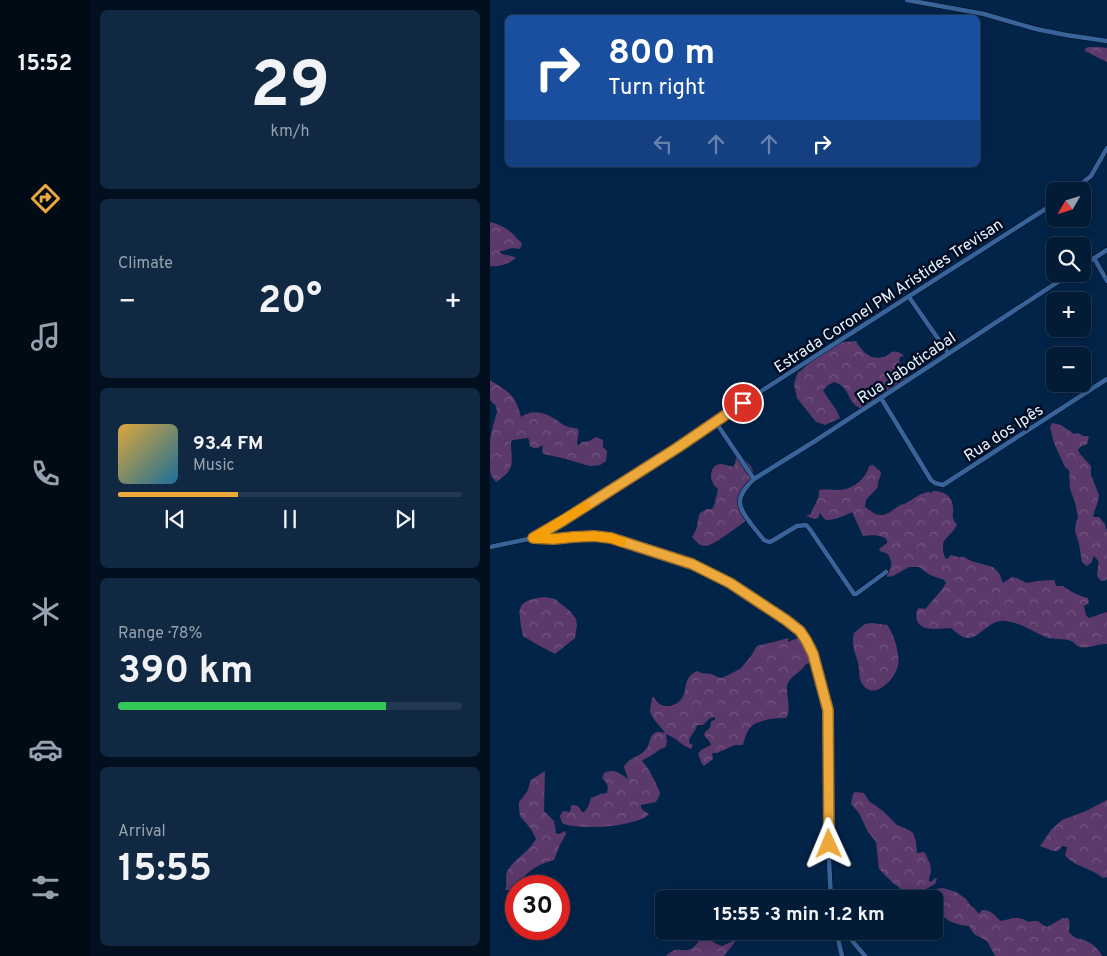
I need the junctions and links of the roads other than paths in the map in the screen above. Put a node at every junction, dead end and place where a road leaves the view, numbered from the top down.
1 (907, 0) edge
2 (1107, 41) edge
3 (1107, 148) edge
4 (1083, 182) edge
5 (1046, 209) edge
6 (1107, 250) edge
7 (1094, 258) junction
8 (1091, 260) edge
9 (1107, 281) edge
10 (1058, 282) edge
11 (909, 297) junction
12 (948, 353) junction
13 (1107, 379) edge
14 (881, 398) junction
15 (715, 421) junction
16 (754, 479) junction
17 (533, 538) junction
18 (490, 547) edge
19 (886, 572) dead end
20 (831, 890) edge
21 (838, 940) edge
22 (852, 940) edge
23 (842, 956) edge
24 (865, 956) edge

1 - 2 street
3 - 4 street
5 - 11 street, Estrada Coronel PM Aristides Trevisan
6 - 7 street
7 - 8 street
7 - 9 street
10 - 12 street, Rua Jaboticabal
11 - 12 street
11 - 15 street, Estrada Coronel PM Aristides Trevisan
12 - 14 street, Rua Jaboticabal
13 - 14 street, Rua dos Ipês
14 - 16 street, Rua Jaboticabal
15 - 16 street
15 - 17 street, Estrada Coronel PM Aristides Trevisan
16 - 19 street
17 - 18 street
17 - 20 street
21 - 23 street
22 - 24 street

